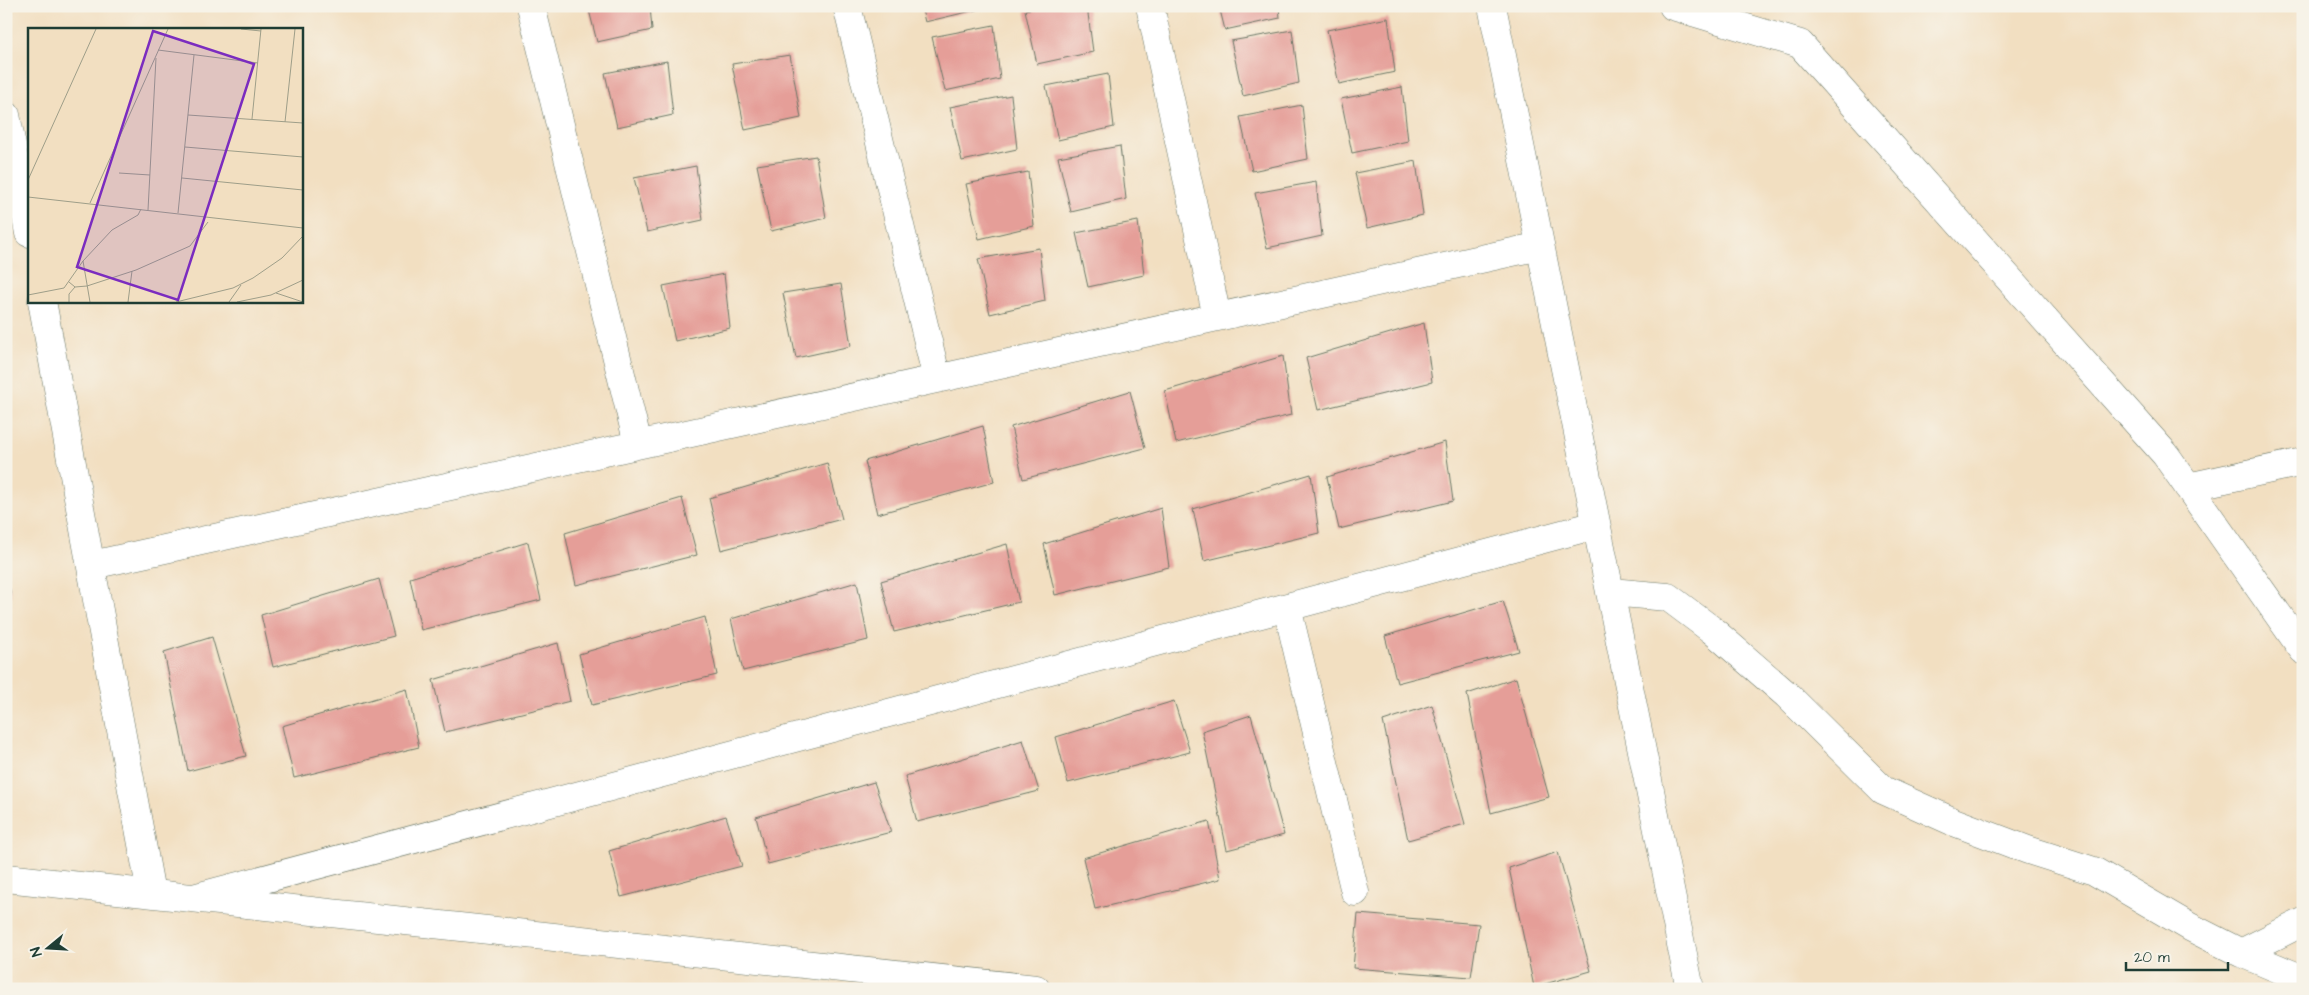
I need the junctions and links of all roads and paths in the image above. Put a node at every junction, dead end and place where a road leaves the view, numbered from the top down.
1 (531, 6) edge
2 (847, 6) edge
3 (1150, 6) edge
4 (1492, 6) edge
5 (1672, 6) edge
6 (6, 114) edge
7 (28, 228) edge
8 (1540, 246) junction
9 (42, 302) edge
10 (1217, 317) junction
11 (937, 379) junction
12 (638, 444) junction
13 (2303, 462) edge
14 (2188, 488) junction
15 (1596, 525) junction
16 (92, 565) junction
17 (1610, 592) junction
18 (1287, 607) junction
19 (2303, 650) edge
20 (6, 878) edge
21 (1355, 892) dead end
22 (151, 893) junction
23 (193, 898) junction
24 (2303, 922) edge
25 (2241, 953) junction
26 (2303, 979) edge
27 (1036, 989) edge
28 (1690, 989) edge

1 - 12 street
2 - 11 street
3 - 10 street
4 - 8 street
5 - 14 street
6 - 7 street
8 - 10 street
8 - 15 street
9 - 16 street
10 - 11 street
11 - 12 street
12 - 16 street
13 - 14 street
14 - 19 street
15 - 17 street
15 - 18 street
16 - 22 street
17 - 25 street
17 - 28 street
18 - 21 street
18 - 23 street
20 - 22 street
22 - 23 street
23 - 27 street
24 - 25 street
25 - 26 street

